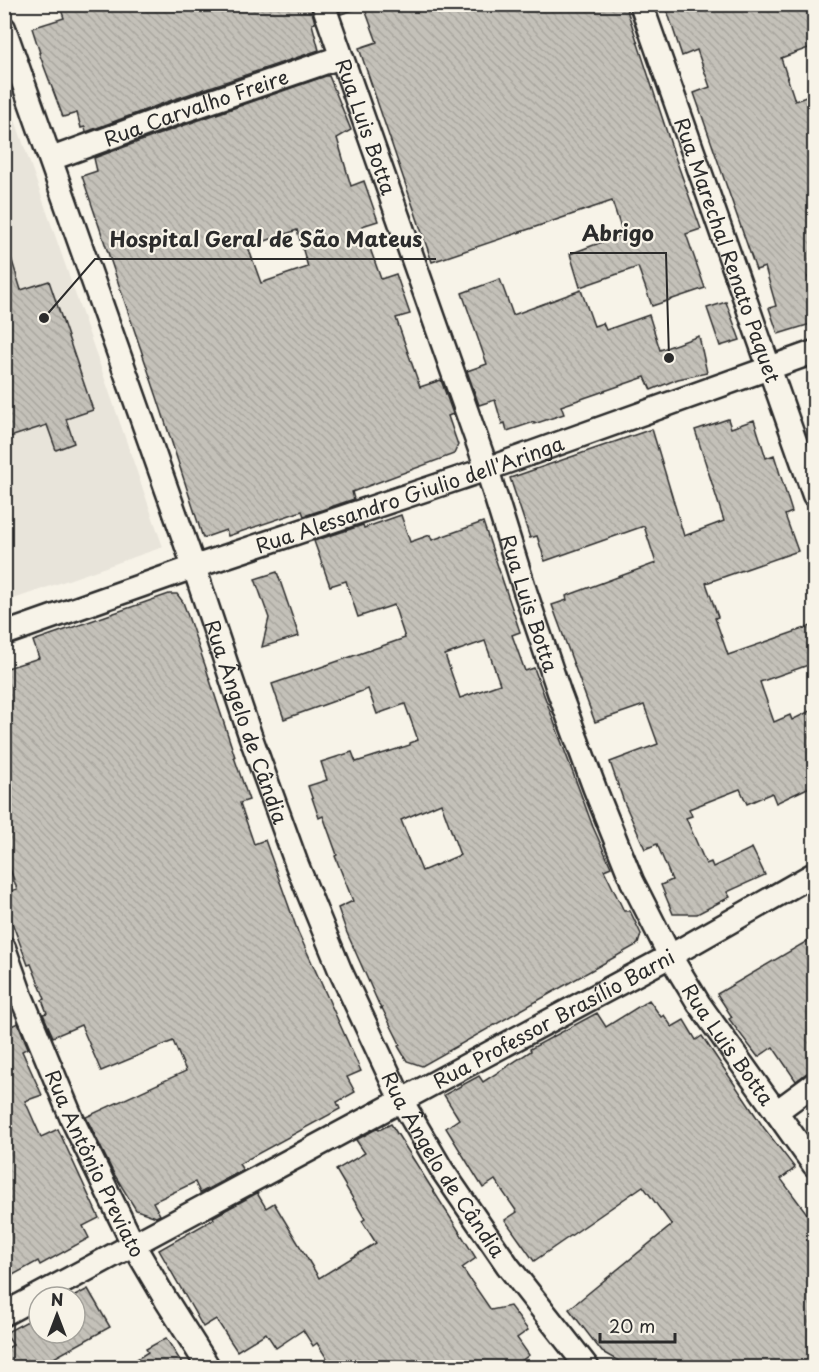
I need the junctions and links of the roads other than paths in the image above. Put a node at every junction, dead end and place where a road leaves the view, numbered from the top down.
1 (323, 4) edge
2 (641, 4) edge
3 (4, 28) edge
4 (341, 57) junction
5 (51, 159) junction
6 (814, 352) edge
7 (769, 368) junction
8 (487, 469) junction
9 (814, 495) edge
10 (194, 567) junction
11 (4, 634) edge
12 (814, 874) edge
13 (4, 948) edge
14 (670, 956) junction
15 (814, 1084) edge
16 (401, 1100) junction
17 (776, 1112) junction
18 (814, 1165) edge
19 (133, 1244) junction
20 (4, 1314) edge
21 (209, 1368) edge
22 (588, 1368) edge

1 - 4 street, Rua Luis Botta
2 - 7 street, Rua Marechal Renato Paquet
3 - 5 street, Rua Ângelo de Cândia
4 - 5 street, Rua Carvalho Freire
4 - 8 street, Rua Luis Botta
5 - 10 street, Rua Ângelo de Cândia
6 - 7 street, Rua Alessandro Giulio dell'Aringa
7 - 8 street, Rua Alessandro Giulio dell'Aringa
7 - 9 street, Rua Marechal Renato Paquet
8 - 10 street, Rua Alessandro Giulio dell'Aringa
8 - 14 street, Rua Luis Botta
10 - 11 street, Rua Alessandro Giulio dell'Aringa
10 - 16 street, Rua Ângelo de Cândia
12 - 14 street, Rua Professor Brasílio Barni
13 - 19 street, Rua Antônio Previato
14 - 16 street, Rua Professor Brasílio Barni
14 - 17 street, Rua Luis Botta
15 - 17 street
16 - 19 street, Rua Professor Brasílio Barni
16 - 22 street, Rua Ângelo de Cândia
17 - 18 street, Rua Luis Botta
19 - 20 street, Rua Professor Brasílio Barni
19 - 21 street, Rua Antônio Previato

